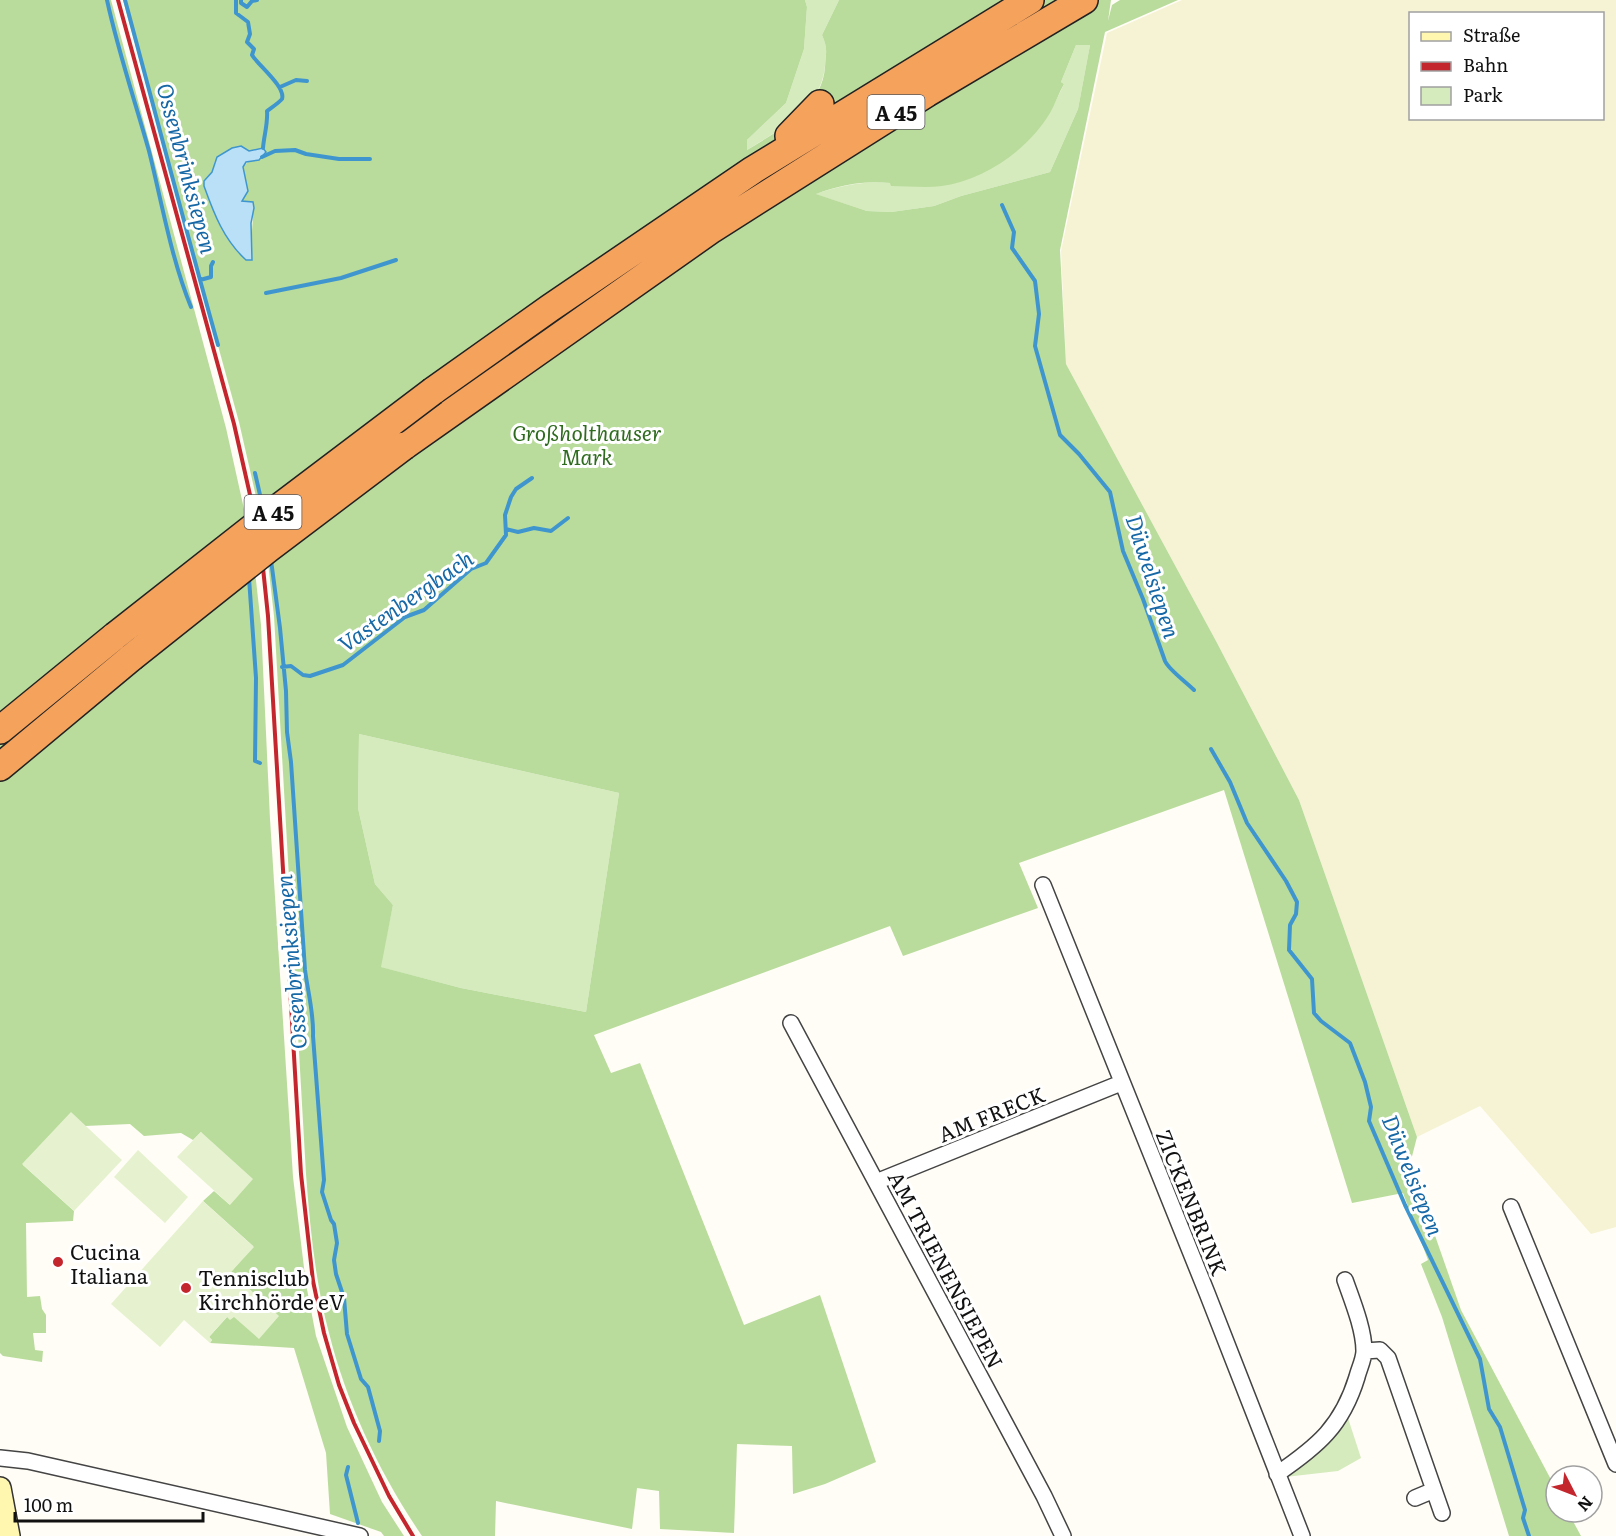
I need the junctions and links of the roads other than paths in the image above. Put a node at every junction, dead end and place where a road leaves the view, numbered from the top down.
1 (1030, 0) edge
2 (1084, 0) edge
3 (820, 104) dead end
4 (753, 170) junction
5 (766, 211) dead end
6 (712, 229) junction
7 (0, 730) edge
8 (0, 766) edge
9 (1043, 885) dead end
10 (791, 1023) dead end
11 (1121, 1083) junction
12 (876, 1182) junction
13 (1511, 1207) dead end
14 (1345, 1280) dead end
15 (1364, 1351) junction
16 (0, 1458) edge
17 (1616, 1464) edge
18 (1277, 1474) junction
19 (0, 1488) edge
20 (1434, 1490) junction
21 (1415, 1498) dead end
22 (1442, 1513) dead end
23 (9, 1536) edge
24 (360, 1536) edge
25 (1063, 1536) edge
26 (1302, 1536) edge

1 - 4 highway, A 45
2 - 6 highway, A 45
3 - 4 highway
4 - 7 highway, A 45, bridge
5 - 6 highway
6 - 8 highway, A 45, bridge
9 - 11 street, ZICKENBRINK
10 - 12 street, AM TRIENENSIEPEN
11 - 12 street, AM FRECK
11 - 18 street, ZICKENBRINK
12 - 25 street, AM TRIENENSIEPEN
13 - 17 street
14 - 15 street
15 - 18 street
15 - 20 street
16 - 24 street
18 - 26 street, ZICKENBRINK
19 - 23 main road
20 - 21 street
20 - 22 street

